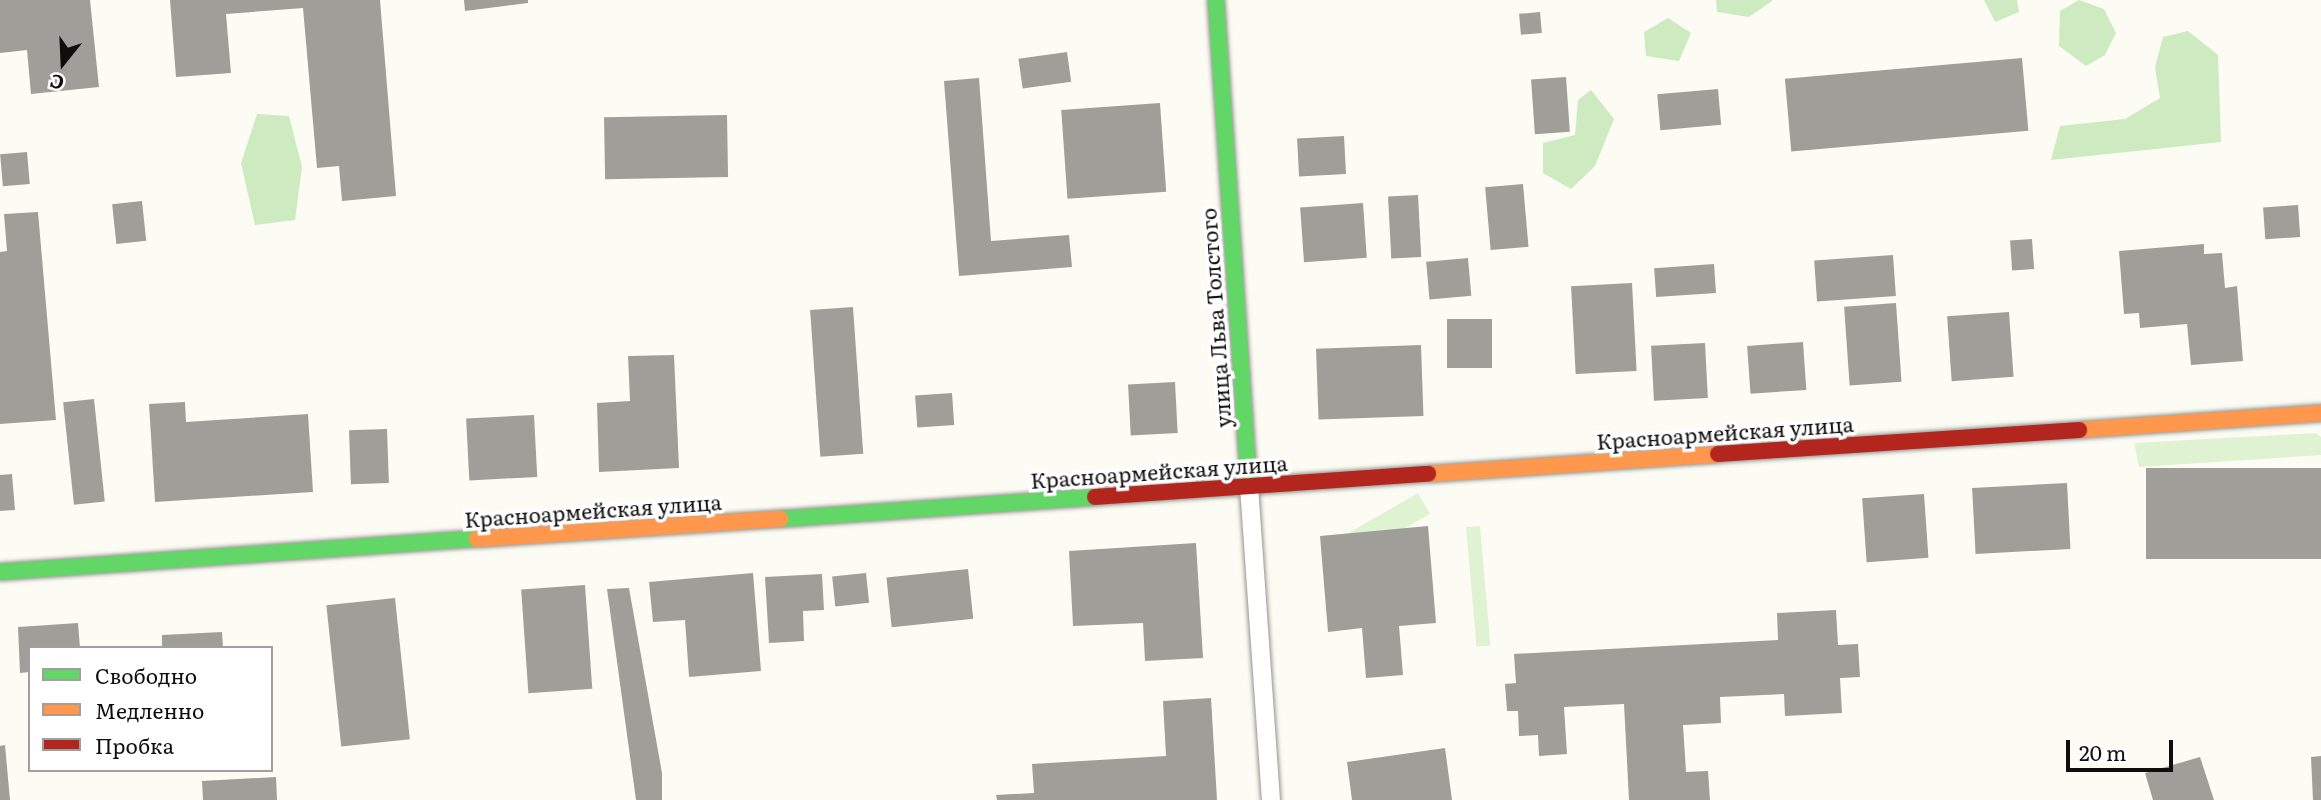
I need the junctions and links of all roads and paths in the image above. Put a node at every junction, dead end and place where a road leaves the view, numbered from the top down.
1 (1216, 0) edge
2 (2321, 413) edge
3 (1249, 486) junction
4 (0, 572) edge
5 (1272, 800) edge

1 - 3 street, улица Льва Толстого
2 - 3 street, Красноармейская улица
3 - 4 street, Красноармейская улица
3 - 5 lane, улица Льва Толстого

